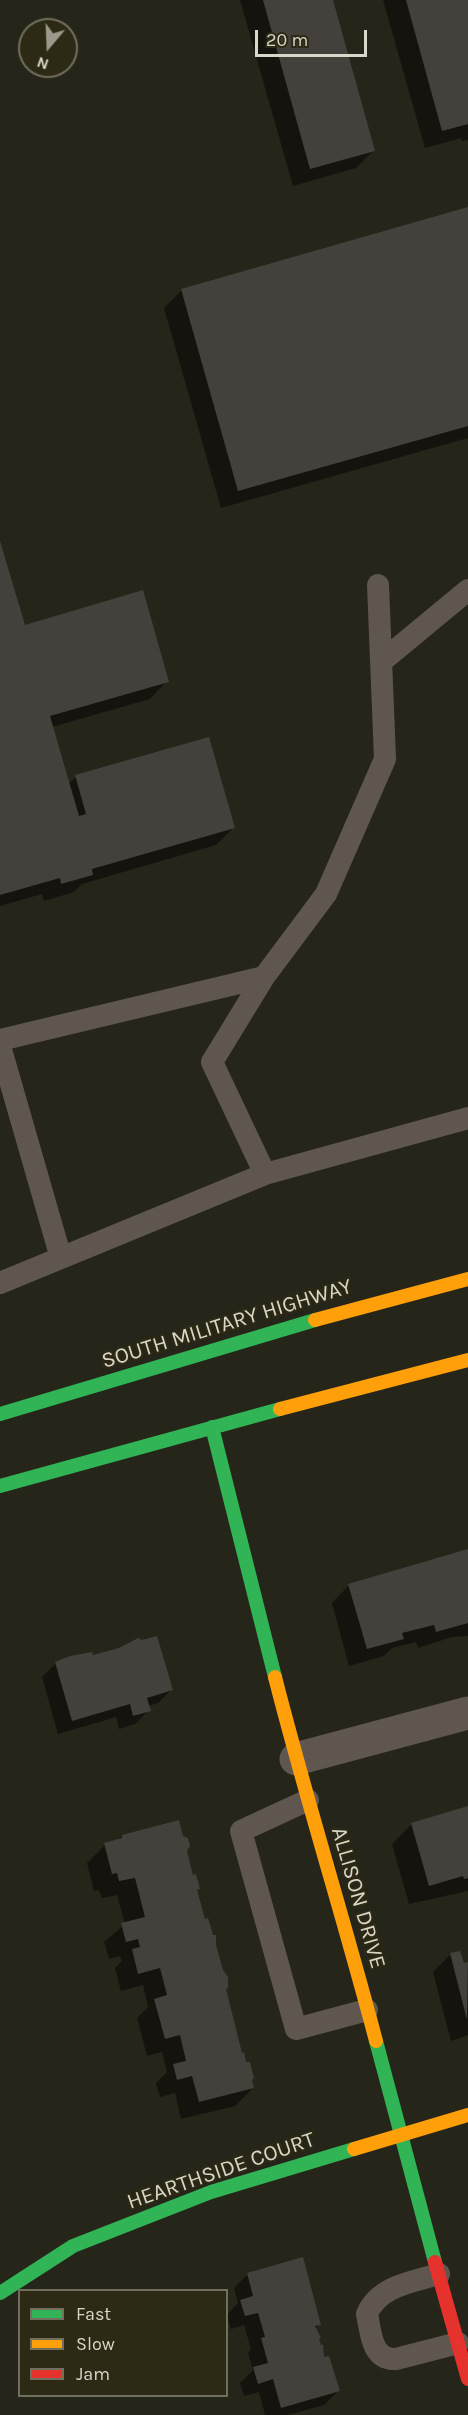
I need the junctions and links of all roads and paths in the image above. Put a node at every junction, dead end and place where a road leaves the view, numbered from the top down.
1 (378, 585) dead end
2 (468, 590) edge
3 (381, 662) junction
4 (264, 977) junction
5 (0, 1040) edge
6 (0, 1046) edge
7 (468, 1118) edge
8 (265, 1174) junction
9 (61, 1258) junction
10 (468, 1279) edge
11 (0, 1284) edge
12 (468, 1359) edge
13 (0, 1414) edge
14 (212, 1426) junction
15 (0, 1486) edge
16 (468, 1713) edge
17 (296, 1760) junction
18 (308, 1800) junction
19 (367, 2010) junction
20 (468, 2115) edge
21 (400, 2134) junction
22 (439, 2274) junction
23 (0, 2293) edge
24 (458, 2343) junction
25 (468, 2379) edge

1 - 3 lane
2 - 3 lane
3 - 4 lane
4 - 5 lane
4 - 8 lane
6 - 9 lane
7 - 8 lane
8 - 9 lane
9 - 11 lane
10 - 13 street, SOUTH MILITARY HIGHWAY
12 - 14 street
14 - 15 street
14 - 17 street, ALLISON DRIVE
16 - 17 street
17 - 18 street, ALLISON DRIVE
18 - 19 street, ALLISON DRIVE
18 - 19 lane
19 - 21 street, ALLISON DRIVE
20 - 21 street, HEARTHSIDE COURT
21 - 22 street, ALLISON DRIVE
21 - 23 street, HEARTHSIDE COURT
22 - 24 street, ALLISON DRIVE
22 - 24 lane
24 - 25 street, ALLISON DRIVE

